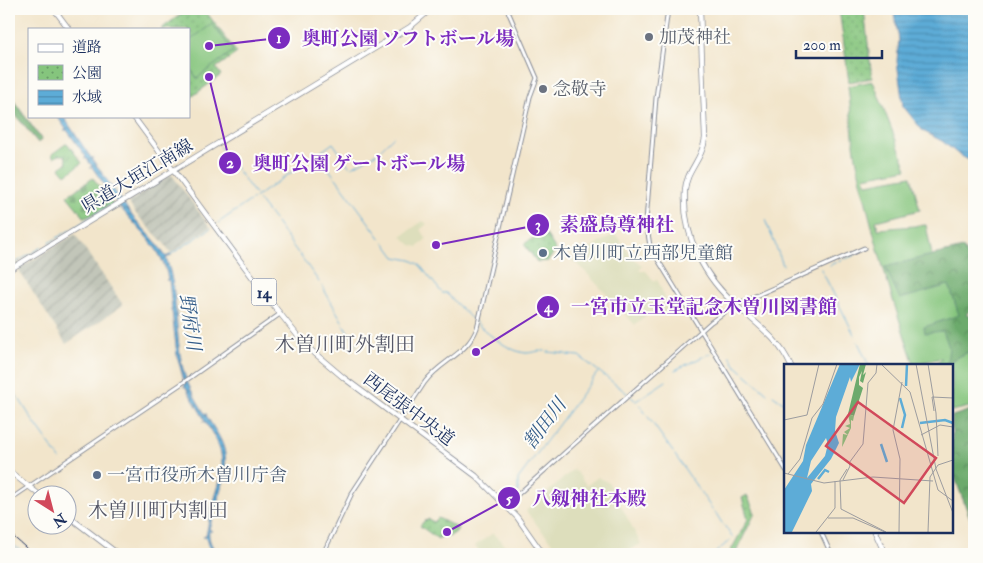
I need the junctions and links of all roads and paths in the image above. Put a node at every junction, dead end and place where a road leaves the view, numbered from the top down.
1 (54, 9) edge
2 (432, 9) edge
3 (506, 9) edge
4 (668, 9) edge
5 (700, 9) edge
6 (68, 28) edge
7 (134, 118) edge
8 (174, 171) junction
9 (864, 248) dead end
10 (9, 270) edge
11 (735, 305) junction
12 (280, 314) junction
13 (701, 330) junction
14 (790, 364) edge
15 (400, 420) junction
16 (784, 467) edge
17 (9, 471) edge
18 (29, 486) joint
19 (28, 487) edge
20 (9, 500) edge
21 (506, 505) junction
22 (78, 524) edge
23 (821, 533) edge
24 (875, 533) edge
25 (118, 554) edge
26 (323, 554) edge
27 (543, 554) edge
28 (831, 554) edge
29 (885, 554) edge

1 - 6 main road
2 - 8 main road, 県道大垣江南線
3 - 15 street
4 - 13 street
5 - 11 main road
7 - 8 main road, 西尾張中央道 / 14
8 - 10 main road, 県道大垣江南線
8 - 12 main road, 西尾張中央道 / 14
9 - 11 street
11 - 13 street
11 - 14 main road
12 - 15 main road, 西尾張中央道 / 14
12 - 18 street
13 - 16 street
13 - 21 street
15 - 21 main road, 西尾張中央道 / 14
15 - 26 street
17 - 18 main road
19 - 20 street
21 - 27 main road, 西尾張中央道 / 14
22 - 25 main road
23 - 28 street
24 - 29 main road

